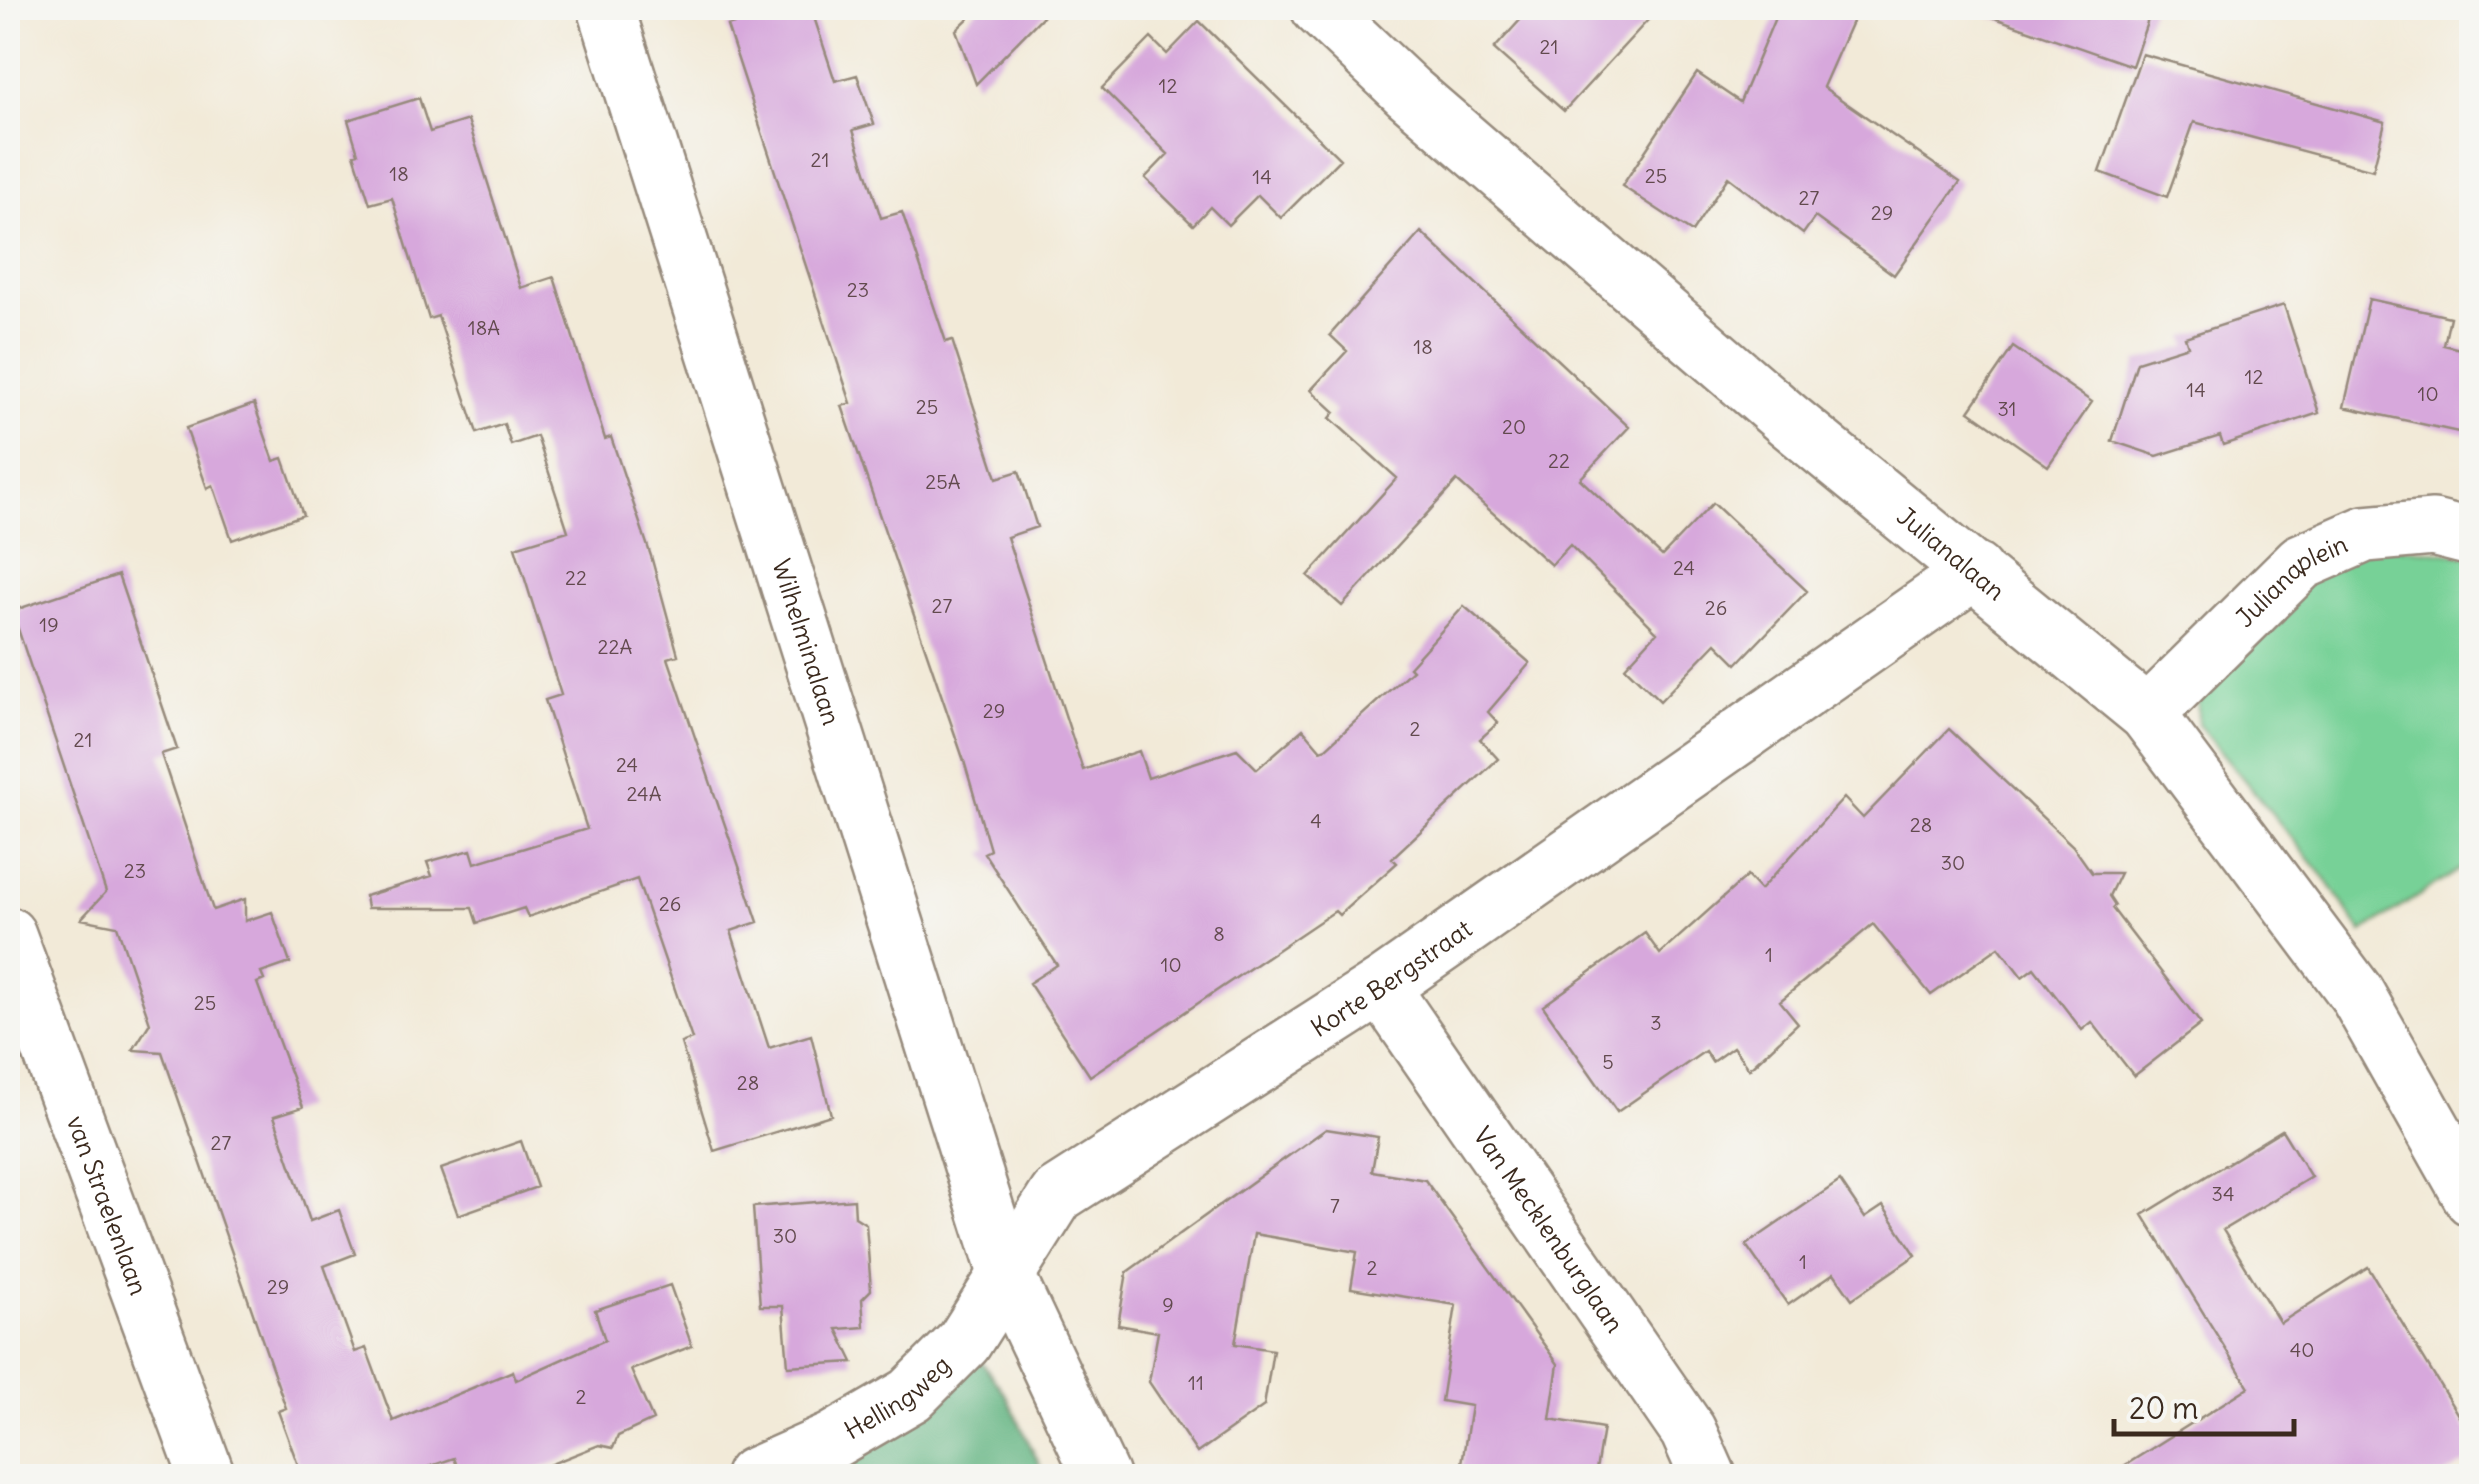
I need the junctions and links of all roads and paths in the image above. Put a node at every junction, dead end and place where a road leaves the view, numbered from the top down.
1 (606, 8) edge
2 (1319, 8) edge
3 (2472, 538) edge
4 (1975, 572) junction
5 (2147, 714) junction
6 (8, 934) edge
7 (1380, 987) junction
8 (2472, 1198) edge
9 (1008, 1279) junction
10 (207, 1476) edge
11 (753, 1476) edge
12 (1101, 1476) edge
13 (1708, 1476) edge

1 - 9 street, Wilhelminalaan
2 - 4 street, Julianalaan
3 - 5 street, Julianaplein
4 - 5 street, Julianalaan
4 - 7 street, Korte Bergstraat
5 - 8 street, Julianalaan
6 - 10 street, van Straelenlaan
7 - 9 street, Korte Bergstraat
7 - 13 street, Van Mecklenburglaan
9 - 11 street, Hellingweg
9 - 12 street

